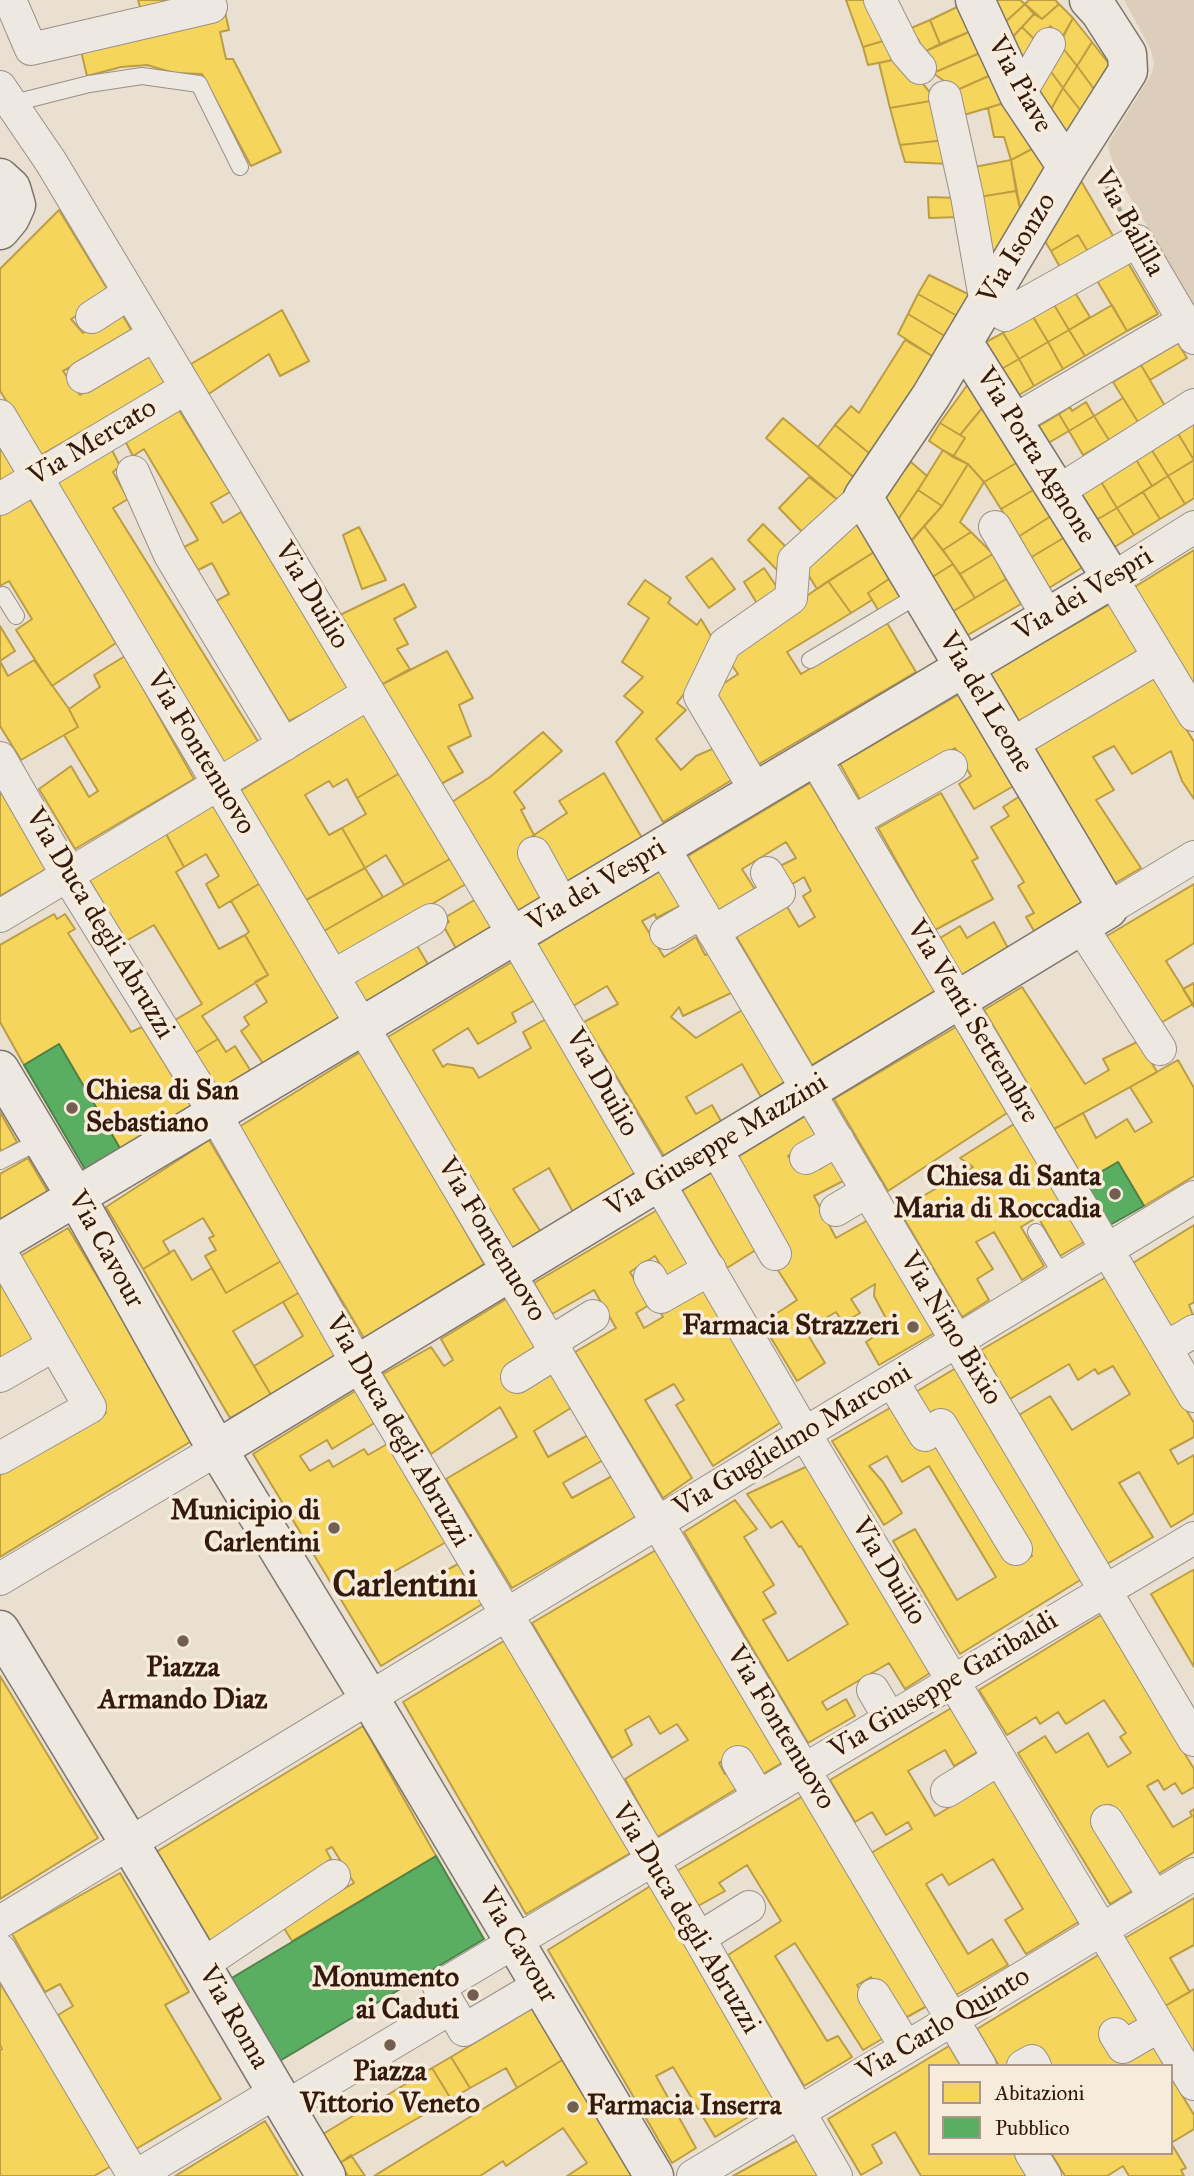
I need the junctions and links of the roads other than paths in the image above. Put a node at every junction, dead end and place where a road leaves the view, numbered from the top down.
1 (10, 0) edge
2 (975, 0) edge
3 (1089, 0) edge
4 (886, 2) edge
5 (211, 7) dead end
6 (1049, 44) dead end
7 (920, 68) dead end
8 (5, 95) edge
9 (1018, 95) junction
10 (944, 97) dead end
11 (1075, 155) junction
12 (51, 162) junction
13 (240, 167) dead end
14 (6, 183) edge
15 (0, 230) edge
16 (129, 293) junction
17 (986, 304) junction
18 (92, 317) dead end
19 (1189, 330) edge
20 (154, 335) junction
21 (963, 342) junction
22 (83, 377) dead end
23 (186, 388) junction
24 (1194, 405) edge
25 (0, 416) edge
26 (1013, 421) junction
27 (133, 472) dead end
28 (37, 476) junction
29 (1058, 492) junction
30 (863, 497) junction
31 (0, 499) edge
32 (995, 527) dead end
33 (1194, 527) edge
34 (1112, 579) junction
35 (920, 594) junction
36 (0, 597) edge
37 (16, 616) dead end
38 (1048, 617) junction
39 (1159, 657) junction
40 (810, 660) dead end
41 (964, 667) junction
42 (369, 694) junction
43 (1194, 715) edge
44 (284, 745) junction
45 (1010, 745) junction
46 (814, 757) junction
47 (0, 758) edge
48 (951, 766) dead end
49 (218, 784) junction
50 (756, 791) junction
51 (852, 822) junction
52 (663, 846) junction
53 (534, 853) dead end
54 (1194, 857) edge
55 (767, 873) dead end
56 (67, 875) junction
57 (563, 906) junction
58 (0, 916) edge
59 (1094, 917) junction
60 (431, 920) dead end
61 (708, 922) junction
62 (666, 933) dead end
63 (514, 935) junction
64 (333, 976) junction
65 (958, 1000) junction
66 (363, 1026) junction
67 (1160, 1049) dead end
68 (0, 1070) edge
69 (808, 1091) junction
70 (215, 1114) junction
71 (42, 1140) junction
72 (838, 1140) junction
73 (715, 1147) junction
74 (806, 1158) dead end
75 (0, 1161) edge
76 (659, 1181) junction
77 (868, 1191) junction
78 (76, 1197) junction
79 (1194, 1197) edge
80 (836, 1210) dead end
81 (1036, 1232) dead end
82 (0, 1242) edge
83 (1107, 1250) junction
84 (0, 1251) edge
85 (775, 1254) dead end
86 (710, 1269) junction
87 (509, 1271) junction
88 (650, 1277) dead end
89 (1063, 1277) junction
90 (593, 1316) dead end
91 (1194, 1331) edge
92 (957, 1342) junction
93 (54, 1345) junction
94 (554, 1347) junction
95 (1166, 1348) junction
96 (357, 1363) junction
97 (0, 1376) edge
98 (517, 1377) dead end
99 (892, 1381) junction
100 (1194, 1396) edge
101 (805, 1434) junction
102 (222, 1438) junction
103 (0, 1458) edge
104 (658, 1523) junction
105 (1194, 1538) edge
106 (1016, 1549) dead end
107 (0, 1579) edge
108 (1105, 1590) junction
109 (506, 1615) junction
110 (0, 1630) edge
111 (953, 1681) junction
112 (873, 1690) dead end
113 (381, 1700) junction
114 (890, 1718) junction
115 (1194, 1740) edge
116 (999, 1759) junction
117 (738, 1762) dead end
118 (805, 1770) junction
119 (947, 1791) dead end
120 (759, 1797) junction
121 (1107, 1821) dead end
122 (126, 1853) junction
123 (652, 1861) junction
124 (1194, 1874) edge
125 (334, 1876) dead end
126 (1155, 1898) junction
127 (749, 1907) dead end
128 (0, 1922) edge
129 (1102, 1930) junction
130 (699, 1938) junction
131 (514, 1942) junction
132 (0, 1950) edge
133 (202, 1965) junction
134 (540, 1985) junction
135 (874, 1995) dead end
136 (452, 2008) junction
137 (953, 2020) junction
138 (1159, 2026) junction
139 (1115, 2034) dead end
140 (906, 2047) junction
141 (979, 2064) edge
142 (1194, 2084) edge
143 (280, 2099) junction
144 (798, 2113) junction
145 (1032, 2155) edge
146 (135, 2176) edge
147 (326, 2176) edge
148 (654, 2176) edge
149 (693, 2176) edge
150 (836, 2176) edge
151 (1045, 2176) edge

1 - 5 street
2 - 9 street, Via Piave
3 - 11 street, Via Isonzo
4 - 7 street
6 - 9 street
8 - 12 street, Via Duilio
8 - 13 lane
9 - 11 street, Via Piave
10 - 17 street
11 - 17 street, Via Isonzo
12 - 14 street
12 - 16 street, Via Duilio
14 - 15 street
16 - 18 street
16 - 20 street, Via Duilio
17 - 19 street, Via Balilla
17 - 21 street, Via Isonzo
19 - 26 street
20 - 22 street
20 - 23 street, Via Duilio
21 - 26 street, Via Porta Agnone
21 - 30 street, Via Isonzo
23 - 28 street, Via Mercato
23 - 42 street, Via Duilio
24 - 29 street
25 - 28 street, Via Fontenuovo
26 - 29 street, Via Porta Agnone
27 - 44 street
28 - 31 street, Via Mercato
28 - 49 street, Via Fontenuovo
29 - 34 street, Via Porta Agnone
30 - 35 street, Via del Leone
30 - 50 street
32 - 38 street
33 - 34 street, Via dei Vespri
34 - 38 street, Via dei Vespri
34 - 39 street, Via Porta Agnone
35 - 40 lane
35 - 41 street, Via del Leone
36 - 37 lane
38 - 41 street, Via dei Vespri
39 - 43 street, Via Porta Agnone
39 - 45 street
41 - 45 street, Via del Leone
41 - 46 street, Via dei Vespri
42 - 44 street
42 - 63 street, Via Duilio
44 - 49 street
45 - 59 street, Via del Leone
46 - 50 street, Via dei Vespri
46 - 51 street, Via Venti Settembre
47 - 56 street, Via Duca degli Abruzzi
48 - 51 street
49 - 56 street
49 - 64 street, Via Fontenuovo
50 - 52 street, Via dei Vespri
51 - 65 street, Via Venti Settembre
52 - 57 street, Via dei Vespri
52 - 61 street, Via Nino Bixio
53 - 57 street
54 - 59 street, Via Giuseppe Mazzini
55 - 61 street
56 - 58 street
56 - 70 street, Via Duca degli Abruzzi
57 - 63 street, Via dei Vespri
59 - 65 street, Via Giuseppe Mazzini
59 - 67 street
60 - 64 street
61 - 62 street
61 - 69 street, Via Nino Bixio
63 - 66 street, Via dei Vespri
63 - 76 street, Via Duilio
64 - 66 street, Via Fontenuovo
65 - 69 street, Via Giuseppe Mazzini
65 - 83 street, Via Venti Settembre
66 - 70 street, Via dei Vespri
66 - 87 street, Via Fontenuovo
68 - 71 street, Via Cavour
69 - 72 street, Via Nino Bixio
69 - 73 street, Via Giuseppe Mazzini
70 - 78 street, Via dei Vespri
70 - 96 street, Via Duca degli Abruzzi
71 - 75 lane
71 - 78 street, Via Cavour
72 - 74 street
72 - 77 street, Via Nino Bixio
73 - 76 street, Via Giuseppe Mazzini
73 - 85 street
76 - 86 street, Via Duilio
76 - 87 street, Via Giuseppe Mazzini
77 - 80 street
77 - 92 street, Via Nino Bixio
78 - 82 street, Via dei Vespri
78 - 102 street, Via Cavour
79 - 83 street, Via Guglielmo Marconi
81 - 89 lane
83 - 89 street, Via Guglielmo Marconi
83 - 95 street, Via Venti Settembre
84 - 93 street
86 - 88 street
86 - 101 street, Via Duilio
87 - 94 street, Via Fontenuovo
87 - 96 street, Via Giuseppe Mazzini
89 - 92 street, Via Guglielmo Marconi
90 - 94 street
91 - 95 street
92 - 99 street, Via Guglielmo Marconi
92 - 108 street, Via Nino Bixio
93 - 97 street
93 - 103 street
94 - 98 street
94 - 104 street, Via Fontenuovo
95 - 100 street, Via Venti Settembre
96 - 102 street, Via Giuseppe Mazzini
96 - 109 street, Via Duca degli Abruzzi
99 - 101 street, Via Guglielmo Marconi
99 - 106 street
101 - 104 street, Via Guglielmo Marconi
101 - 111 street, Via Duilio
102 - 107 street
102 - 113 street, Via Cavour
104 - 109 street, Via Guglielmo Marconi
104 - 118 street, Via Fontenuovo
105 - 108 street, Via Giuseppe Garibaldi
108 - 111 street, Via Giuseppe Garibaldi
108 - 115 street, Via Nino Bixio
109 - 113 street, Via Guglielmo Marconi
109 - 123 street, Via Duca degli Abruzzi
110 - 122 street, Via Roma
111 - 114 street, Via Giuseppe Garibaldi
111 - 116 street, Via Duilio
112 - 114 street
113 - 122 street, Via Guglielmo Marconi
113 - 131 street, Via Cavour
114 - 118 street, Via Giuseppe Garibaldi
116 - 119 street
116 - 129 street, Via Duilio
117 - 120 street
118 - 120 street, Via Giuseppe Garibaldi
118 - 137 street, Via Fontenuovo
120 - 123 street, Via Giuseppe Garibaldi
121 - 126 street
122 - 128 street
122 - 133 street, Via Roma
123 - 130 street, Via Duca degli Abruzzi
123 - 131 street, Via Giuseppe Garibaldi
124 - 126 street, Via Carlo Quinto
125 - 133 street
126 - 129 street, Via Carlo Quinto
127 - 130 street
129 - 137 street, Via Carlo Quinto
129 - 138 street, Via Duilio
130 - 144 street, Via Duca degli Abruzzi
131 - 134 street, Via Cavour
131 - 136 street, Via Giuseppe Garibaldi
132 - 146 street
133 - 143 street, Via Roma
134 - 136 street
134 - 148 street, Via Cavour
135 - 140 street
136 - 143 street
137 - 140 street, Via Carlo Quinto
137 - 141 street, Via Fontenuovo
138 - 139 street
138 - 142 street, Via Duilio
140 - 144 street, Via Carlo Quinto
143 - 146 street
143 - 147 street, Via Roma
144 - 149 street, Via Carlo Quinto
144 - 150 street, Via Duca degli Abruzzi
145 - 151 street

